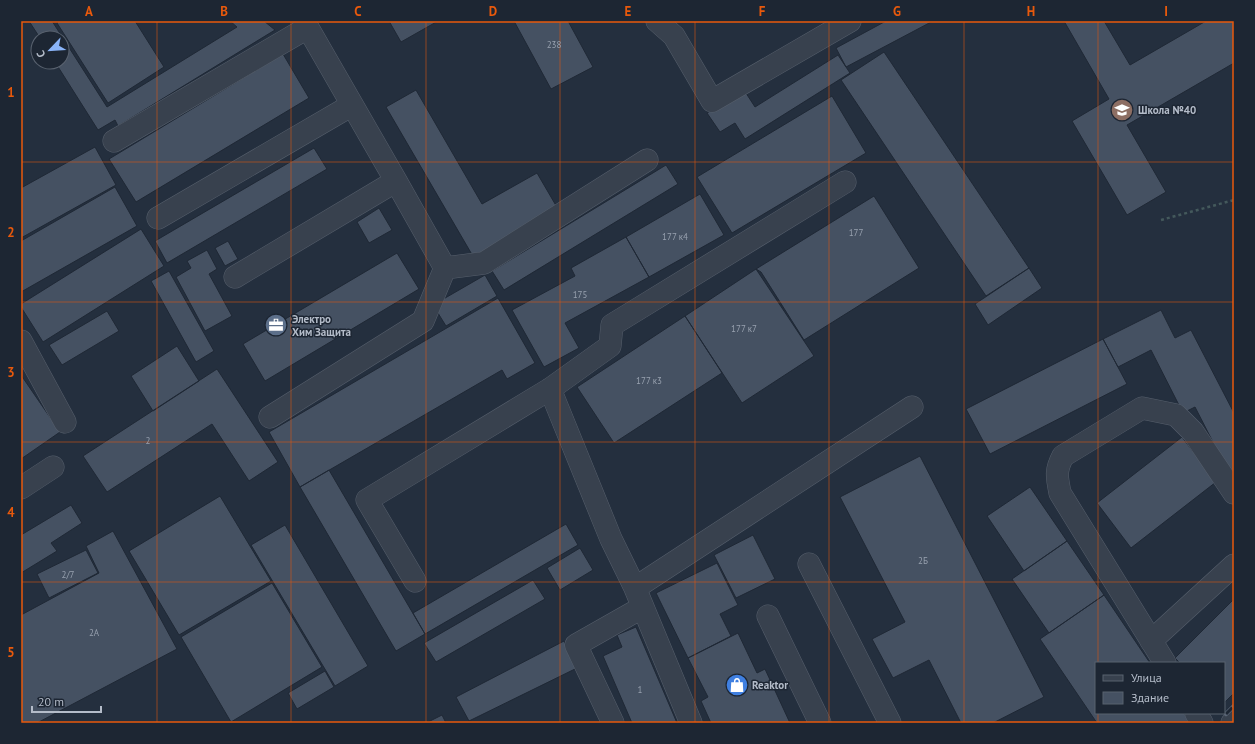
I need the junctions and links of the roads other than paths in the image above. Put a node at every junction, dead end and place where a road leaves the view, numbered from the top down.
1 (656, 21) edge
2 (850, 21) edge
3 (305, 24) edge
4 (352, 105) junction
5 (114, 141) dead end
6 (647, 160) dead end
7 (396, 181) junction
8 (845, 182) dead end
9 (158, 218) dead end
10 (445, 268) junction
11 (236, 276) dead end
12 (21, 341) edge
13 (550, 389) junction
14 (912, 407) dead end
15 (270, 417) dead end
16 (65, 422) dead end
17 (53, 467) dead end
18 (21, 488) edge
19 (1234, 493) edge
20 (809, 564) dead end
21 (1234, 565) edge
22 (415, 581) dead end
23 (639, 598) junction
24 (768, 616) dead end
25 (1151, 641) junction
26 (1164, 662) edge
27 (1197, 714) edge
28 (613, 723) edge
29 (691, 723) edge
30 (820, 723) edge
31 (890, 723) edge
32 (1202, 723) edge

1 - 2 street
3 - 4 street
3 - 5 street
4 - 7 street
4 - 9 street
6 - 10 street
7 - 10 street
7 - 11 street
8 - 13 street
10 - 15 street
12 - 16 street
13 - 22 street
13 - 23 street
14 - 23 street
17 - 18 street
19 - 25 street
20 - 31 street
21 - 25 street
23 - 28 street
23 - 29 street
24 - 30 street
25 - 26 street
27 - 32 street

